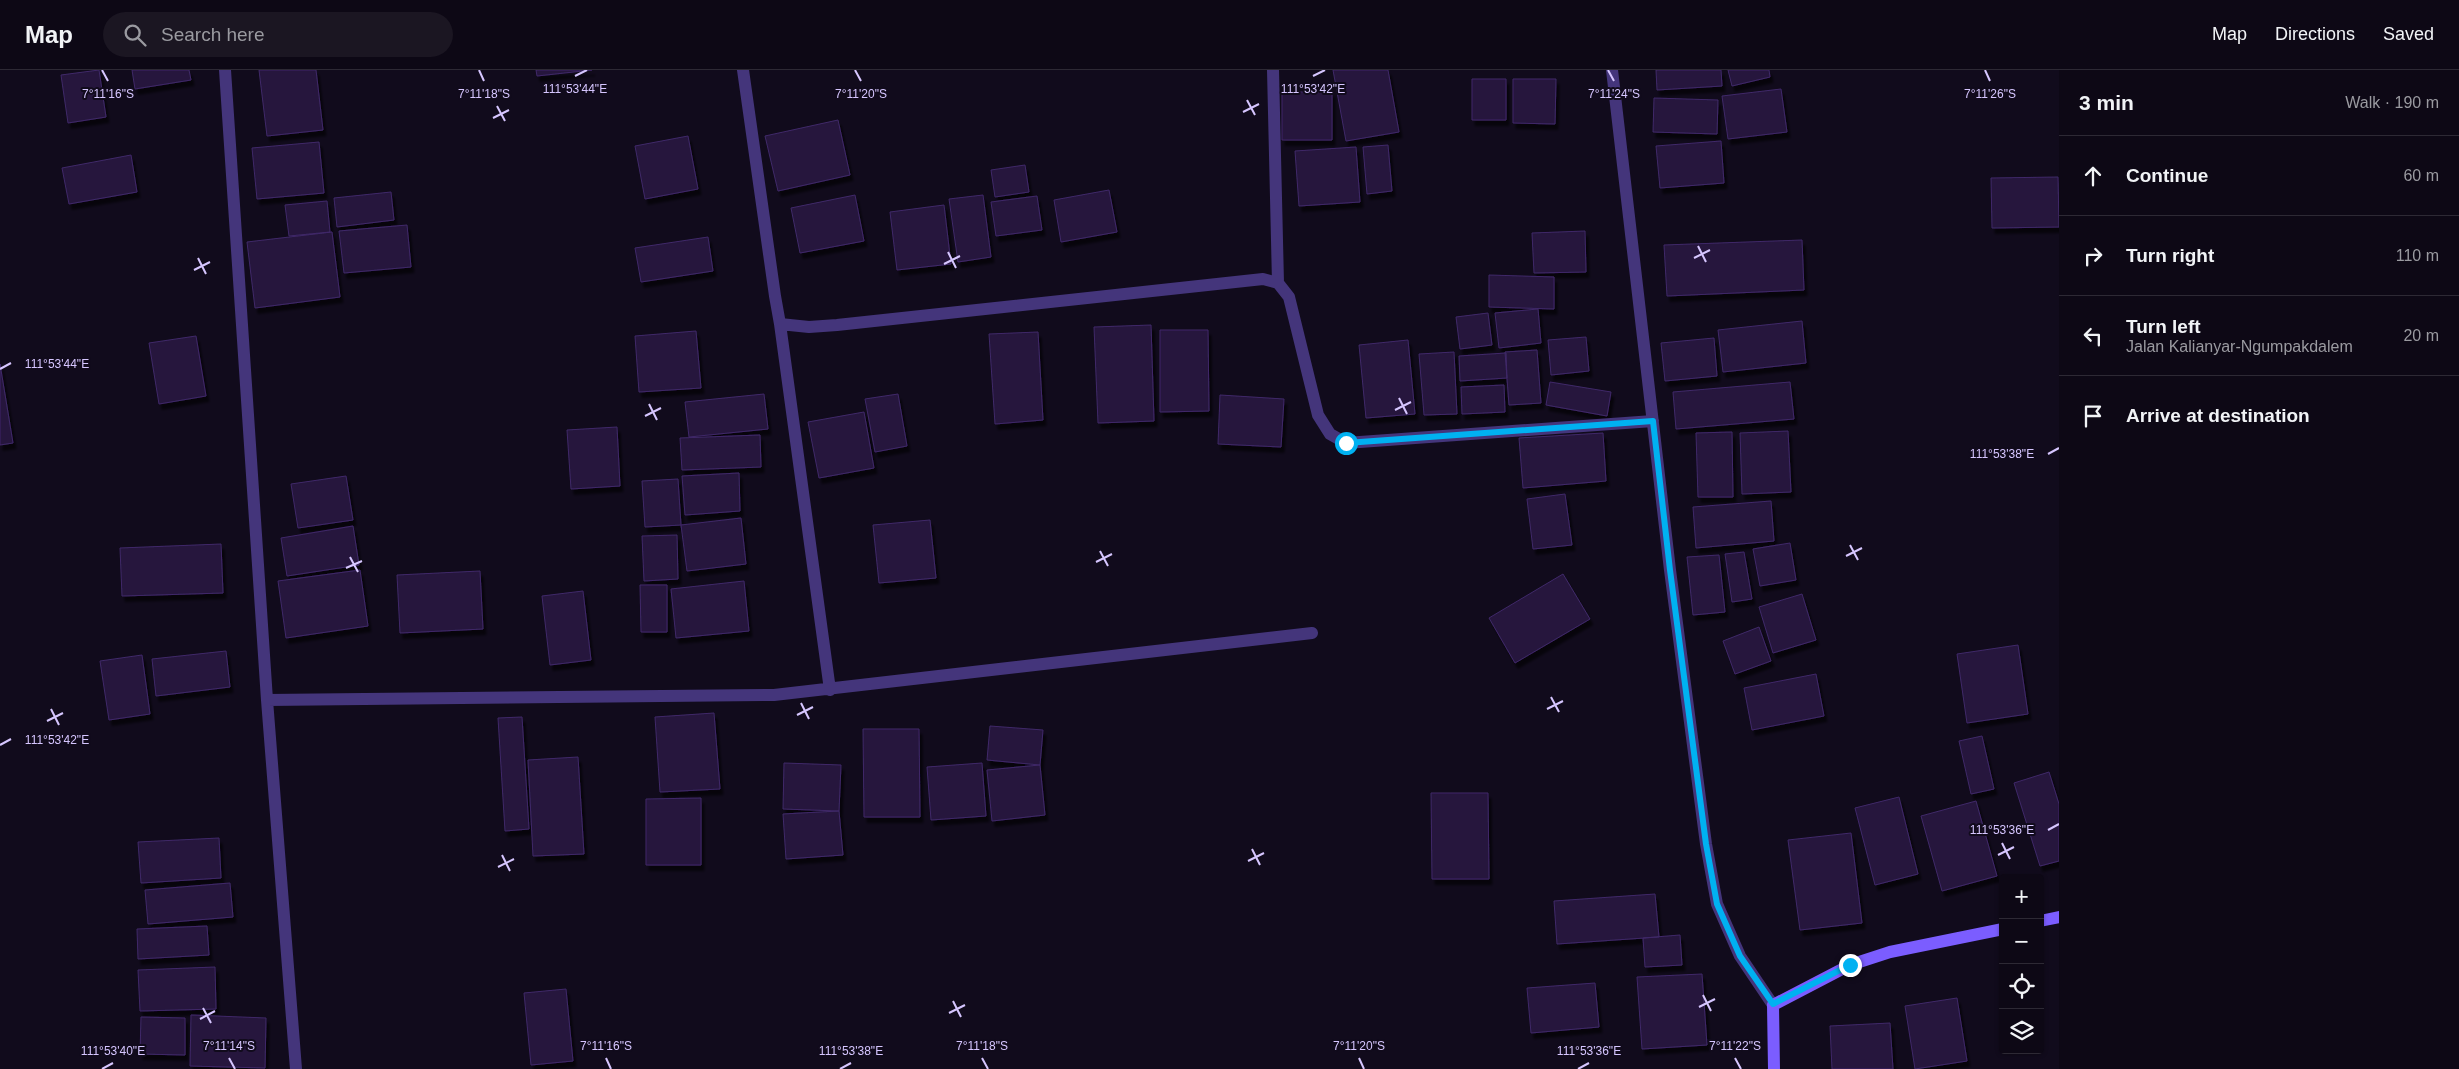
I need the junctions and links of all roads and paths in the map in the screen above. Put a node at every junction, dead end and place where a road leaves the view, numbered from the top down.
1 (225, 70) edge
2 (743, 70) edge
3 (1273, 70) edge
4 (1612, 70) edge
5 (1278, 283) junction
6 (780, 324) junction
7 (1653, 421) junction
8 (1312, 633) dead end
9 (830, 690) junction
10 (268, 700) junction
11 (2059, 917) edge
12 (2044, 920) edge
13 (1999, 930) edge
14 (1773, 1004) junction
15 (296, 1069) edge
16 (1774, 1069) edge

1 - 10 street
2 - 6 street
3 - 5 street
4 - 7 street
5 - 6 street
5 - 7 street
6 - 9 street
7 - 14 street
8 - 9 street
9 - 10 street
10 - 15 street
11 - 12 street
13 - 14 street
14 - 16 street

